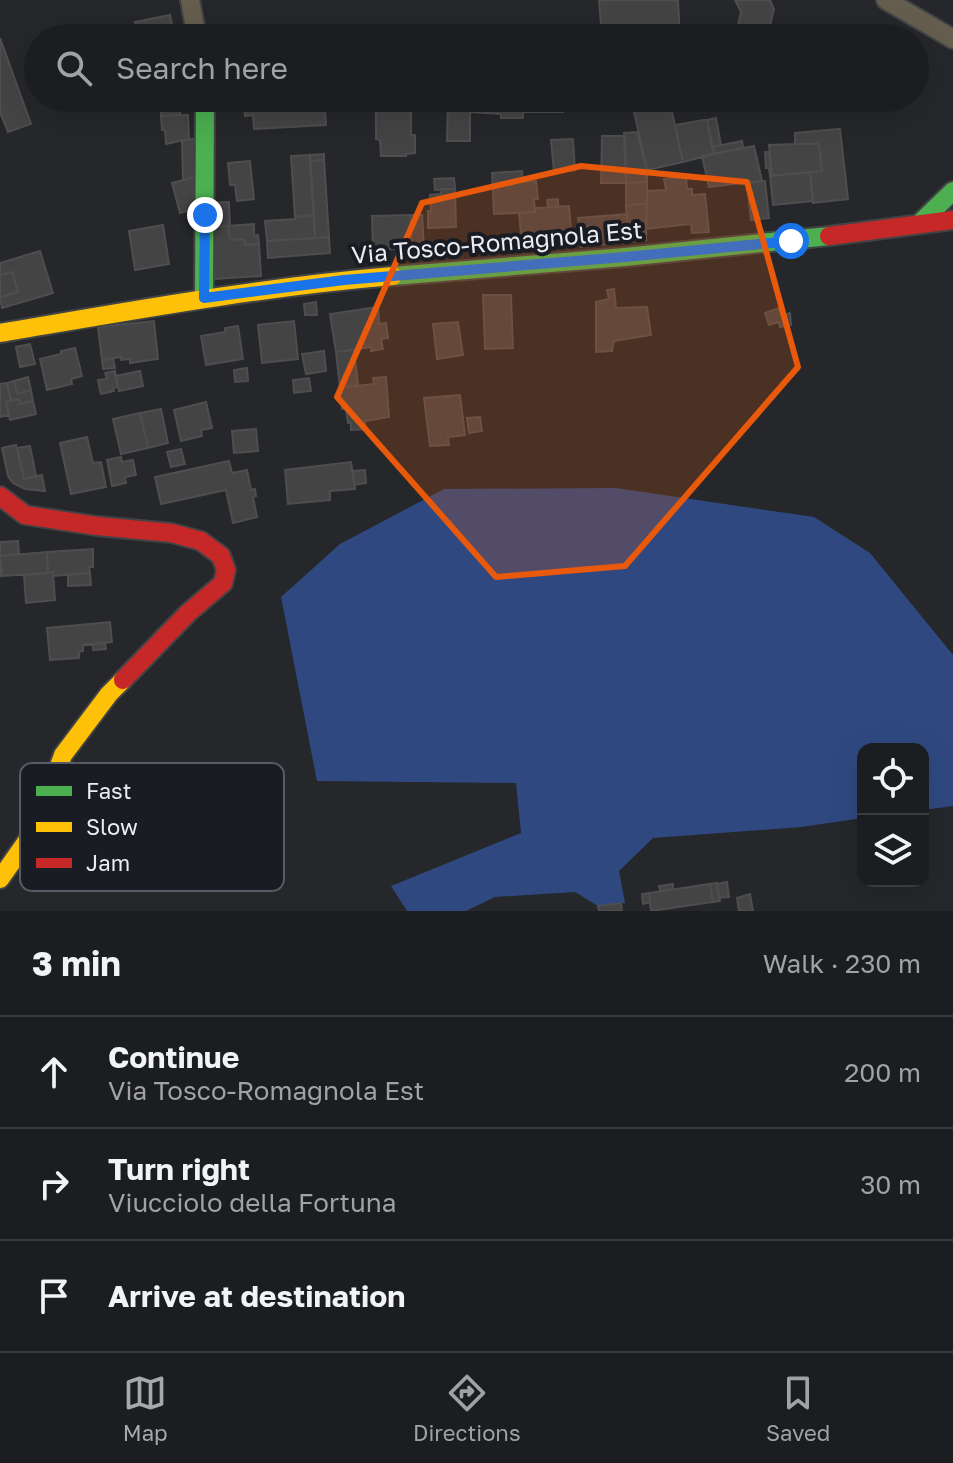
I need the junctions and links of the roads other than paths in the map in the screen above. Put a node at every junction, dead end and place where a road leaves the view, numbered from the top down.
1 (190, 0) edge
2 (886, 0) edge
3 (196, 24) edge
4 (927, 24) edge
5 (929, 25) edge
6 (953, 39) edge
7 (205, 112) edge
8 (953, 191) edge
9 (953, 220) edge
10 (919, 224) junction
11 (204, 298) junction
12 (0, 333) edge
13 (0, 496) edge
14 (60, 763) edge
15 (20, 851) edge
16 (0, 879) edge

1 - 3 street
2 - 4 street
5 - 6 street
7 - 11 main road
8 - 10 main road
9 - 10 main road, Via Tosco-Romagnola Est
10 - 11 main road, Via Tosco-Romagnola Est
11 - 12 main road, Via Tosco-Romagnola Est
13 - 14 main road
15 - 16 main road

